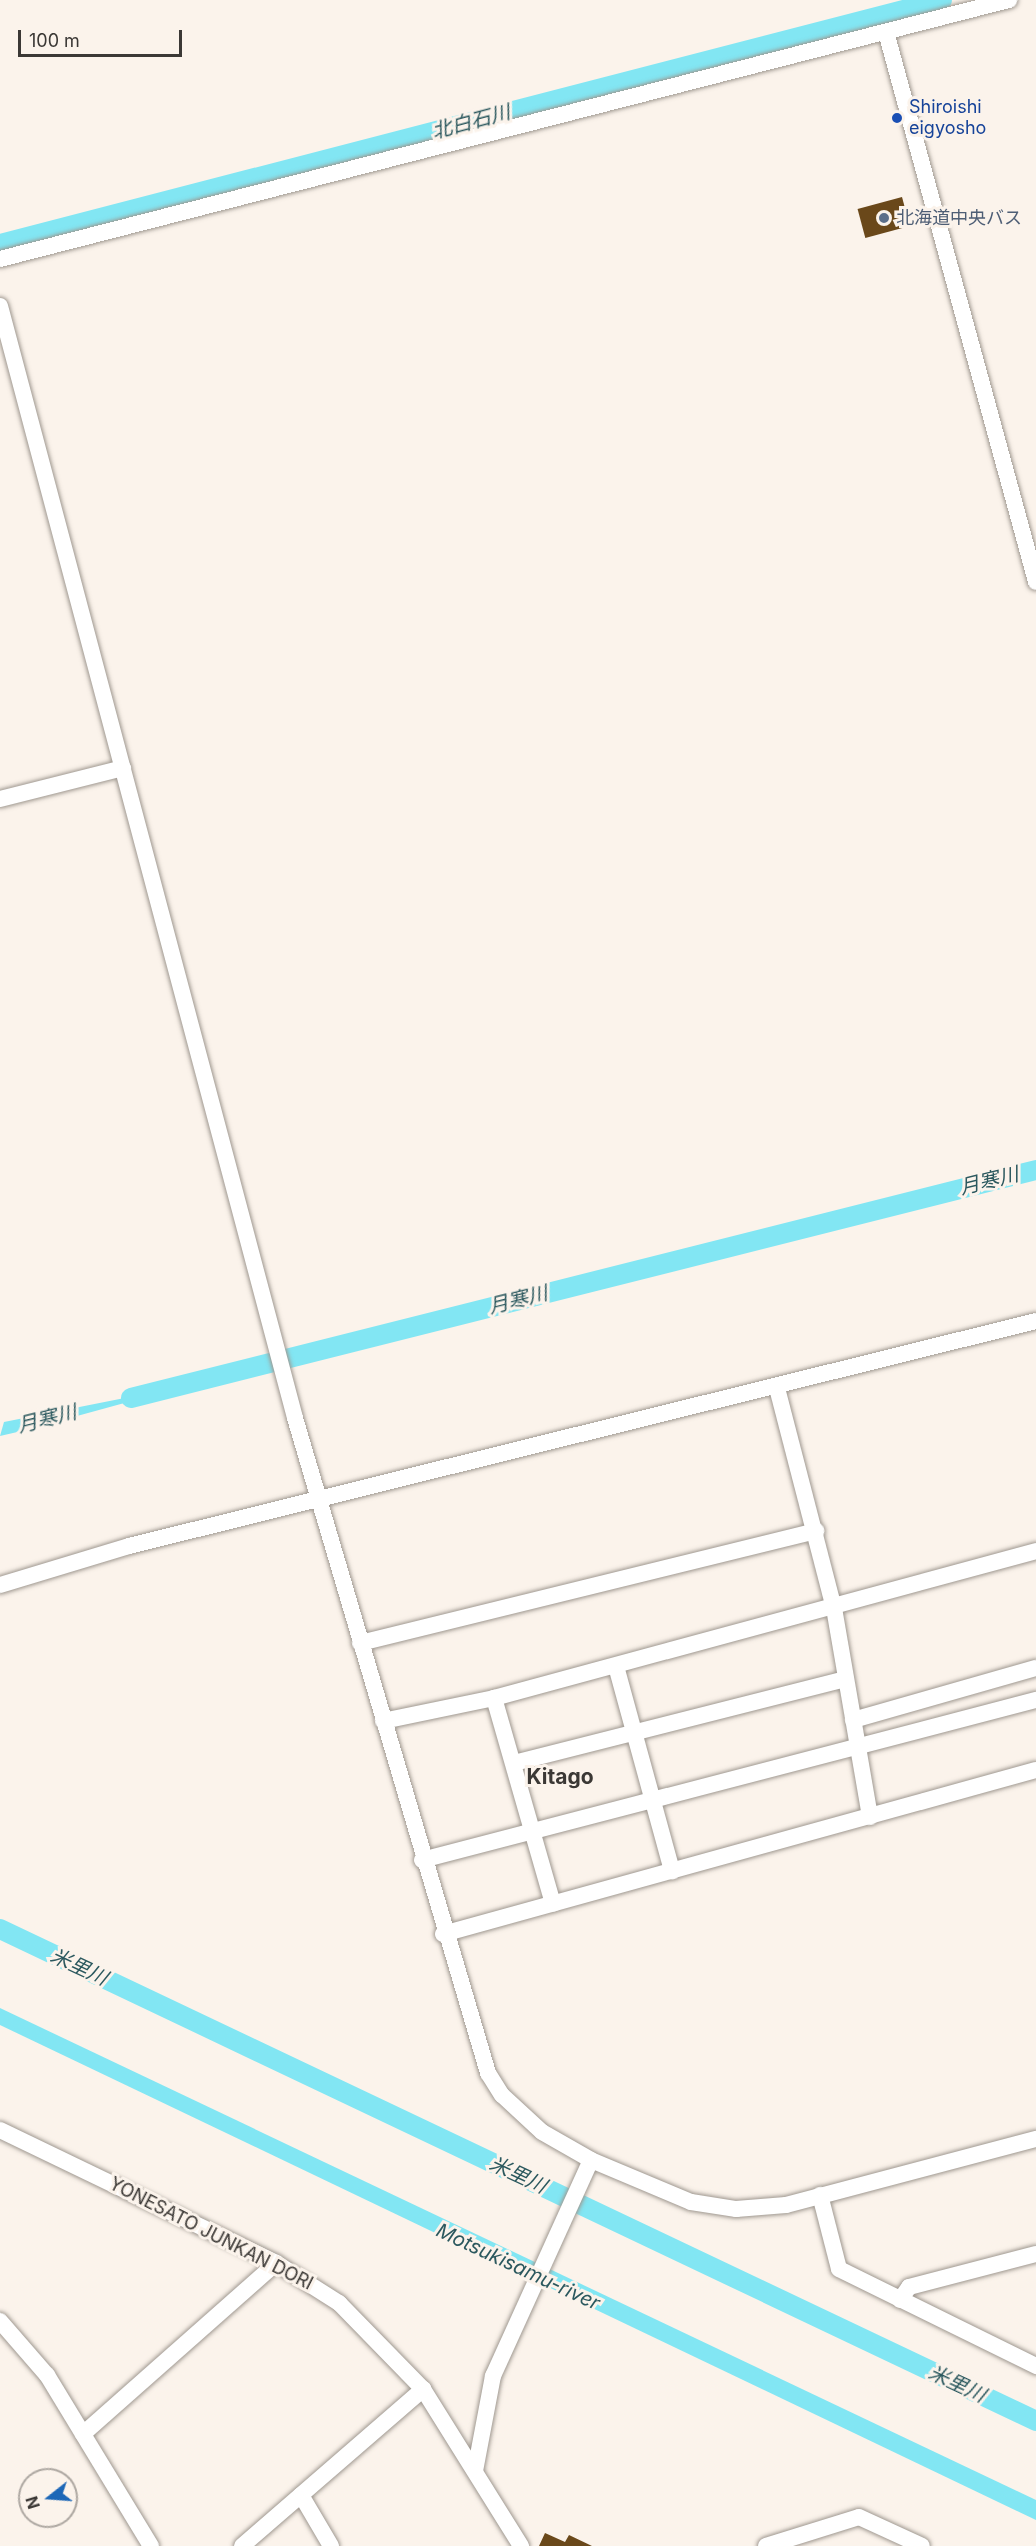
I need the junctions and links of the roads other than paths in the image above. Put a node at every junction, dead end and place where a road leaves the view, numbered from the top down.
1 (1009, 0) edge
2 (886, 32) junction
3 (0, 259) edge
4 (0, 306) edge
5 (1036, 582) edge
6 (123, 768) junction
7 (0, 799) edge
8 (1036, 1321) edge
9 (777, 1388) junction
10 (318, 1499) junction
11 (816, 1531) junction
12 (1036, 1551) edge
13 (0, 1585) edge
14 (834, 1608) junction
15 (360, 1643) junction
16 (615, 1665) junction
17 (1036, 1668) edge
18 (846, 1679) junction
19 (494, 1698) junction
20 (1036, 1700) edge
21 (853, 1720) junction
22 (383, 1721) junction
23 (635, 1732) junction
24 (858, 1749) junction
25 (514, 1763) junction
26 (1036, 1770) edge
27 (654, 1803) junction
28 (870, 1817) junction
29 (532, 1830) junction
30 (422, 1860) junction
31 (672, 1871) junction
32 (553, 1904) junction
33 (443, 1934) junction
34 (0, 2130) edge
35 (1036, 2139) edge
36 (591, 2160) junction
37 (820, 2195) junction
38 (1036, 2254) edge
39 (276, 2263) junction
40 (900, 2300) junction
41 (0, 2321) edge
42 (1036, 2366) edge
43 (423, 2389) junction
44 (83, 2434) junction
45 (475, 2470) junction
46 (301, 2495) junction
47 (151, 2546) edge
48 (242, 2546) edge
49 (331, 2546) edge
50 (521, 2546) edge
51 (766, 2546) edge
52 (922, 2546) edge

1 - 2 street
2 - 3 street
2 - 5 street
4 - 6 street
6 - 7 street
6 - 10 street
8 - 9 street
9 - 10 street
9 - 11 street
10 - 13 street
10 - 15 street
11 - 14 street
11 - 15 street
12 - 14 street
14 - 16 street
14 - 18 street
15 - 22 street
16 - 19 street
16 - 23 street
17 - 21 street
18 - 21 street
18 - 23 street
19 - 22 street
19 - 25 street
20 - 24 street
21 - 24 street
22 - 30 street
23 - 25 street
23 - 27 street
24 - 27 street
24 - 28 street
25 - 29 street
26 - 28 street
27 - 29 street
27 - 31 street
28 - 31 street
29 - 30 street
29 - 32 street
30 - 33 street
31 - 32 street
32 - 33 street
33 - 36 street
34 - 39 street, YONESATO JUNKAN DORI
35 - 37 street
36 - 37 street
36 - 45 street
37 - 40 street
38 - 40 street
39 - 43 street, YONESATO JUNKAN DORI
39 - 44 street
40 - 42 street
41 - 44 street
43 - 45 street, YONESATO JUNKAN DORI
43 - 46 street
44 - 47 street
45 - 50 street, YONESATO JUNKAN DORI
46 - 48 street
46 - 49 street
51 - 52 street

